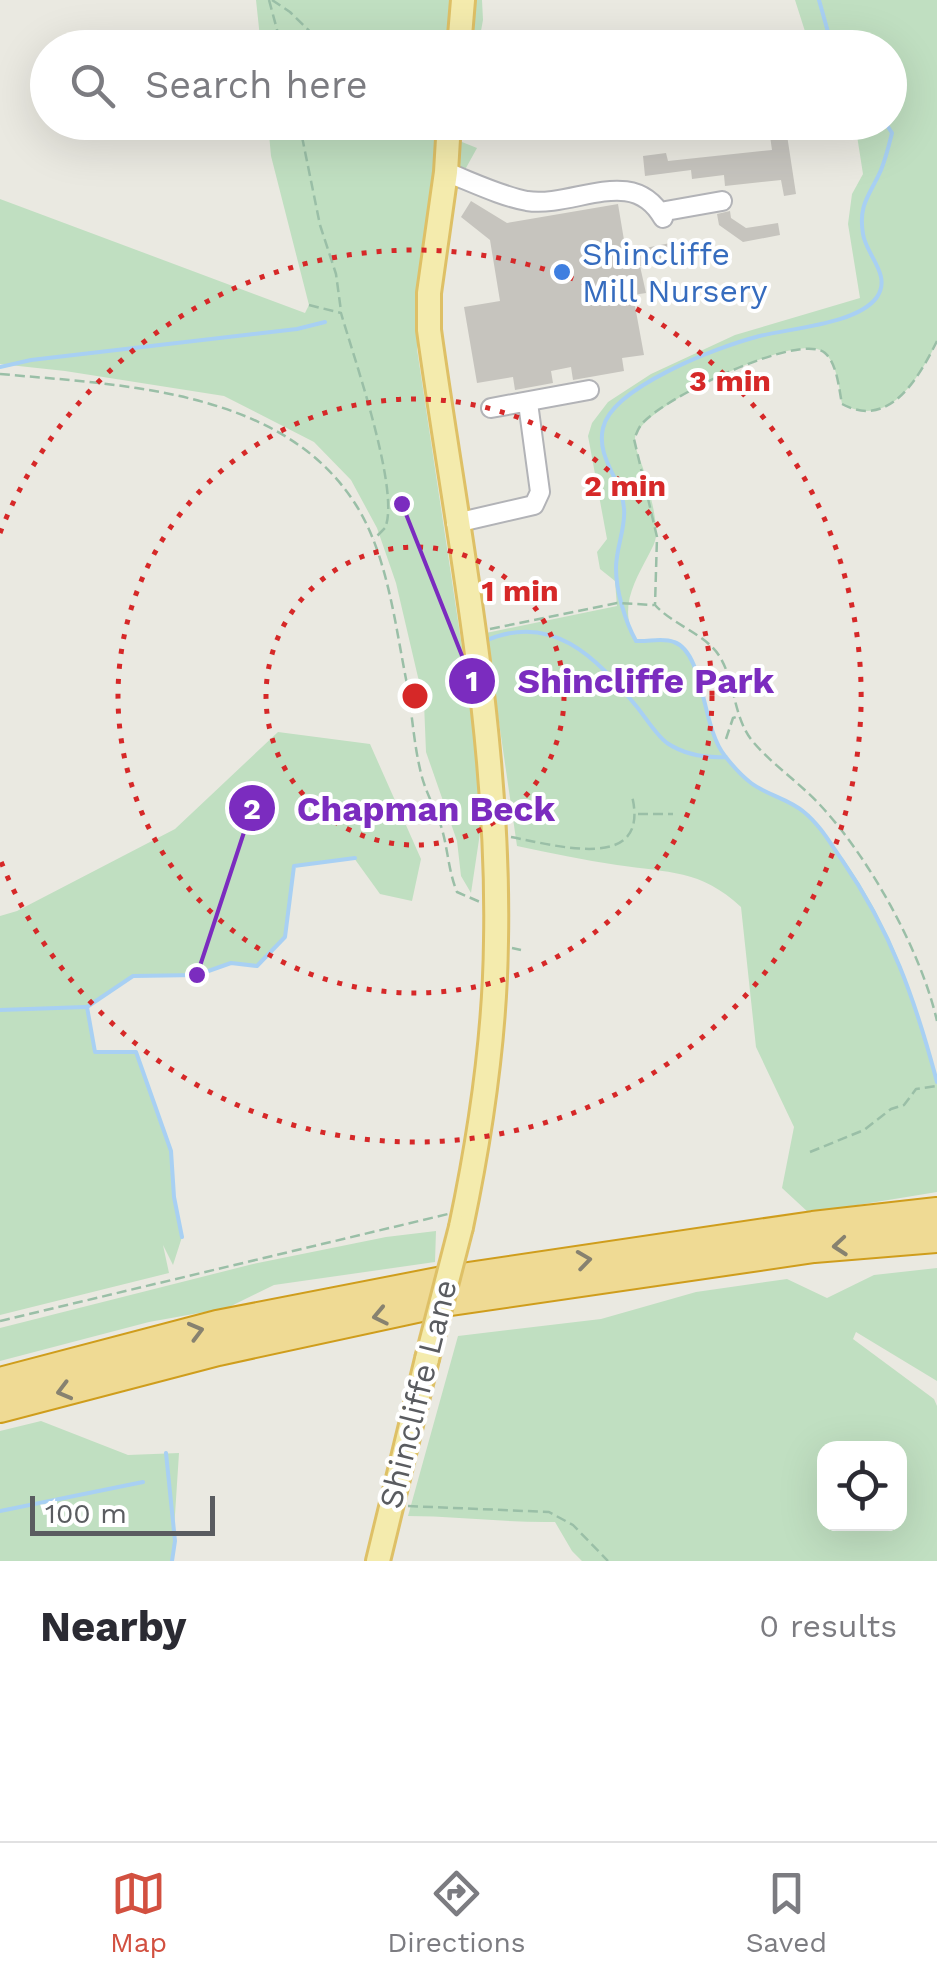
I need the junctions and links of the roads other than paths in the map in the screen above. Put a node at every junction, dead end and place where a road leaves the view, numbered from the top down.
1 (464, 0) edge
2 (460, 30) edge
3 (449, 140) edge
4 (446, 172) junction
5 (722, 201) dead end
6 (589, 390) dead end
7 (528, 403) junction
8 (491, 408) dead end
9 (456, 522) junction
10 (937, 1212) edge
11 (937, 1238) edge
12 (0, 1382) edge
13 (0, 1408) edge
14 (378, 1561) edge

1 - 2 main road
3 - 4 main road, Shincliffe Lane
4 - 5 lane
4 - 9 main road, Shincliffe Lane
6 - 7 lane
7 - 8 lane
7 - 9 lane
9 - 14 main road, Shincliffe Lane, bridge
12 -> 10 highway
11 -> 13 highway

